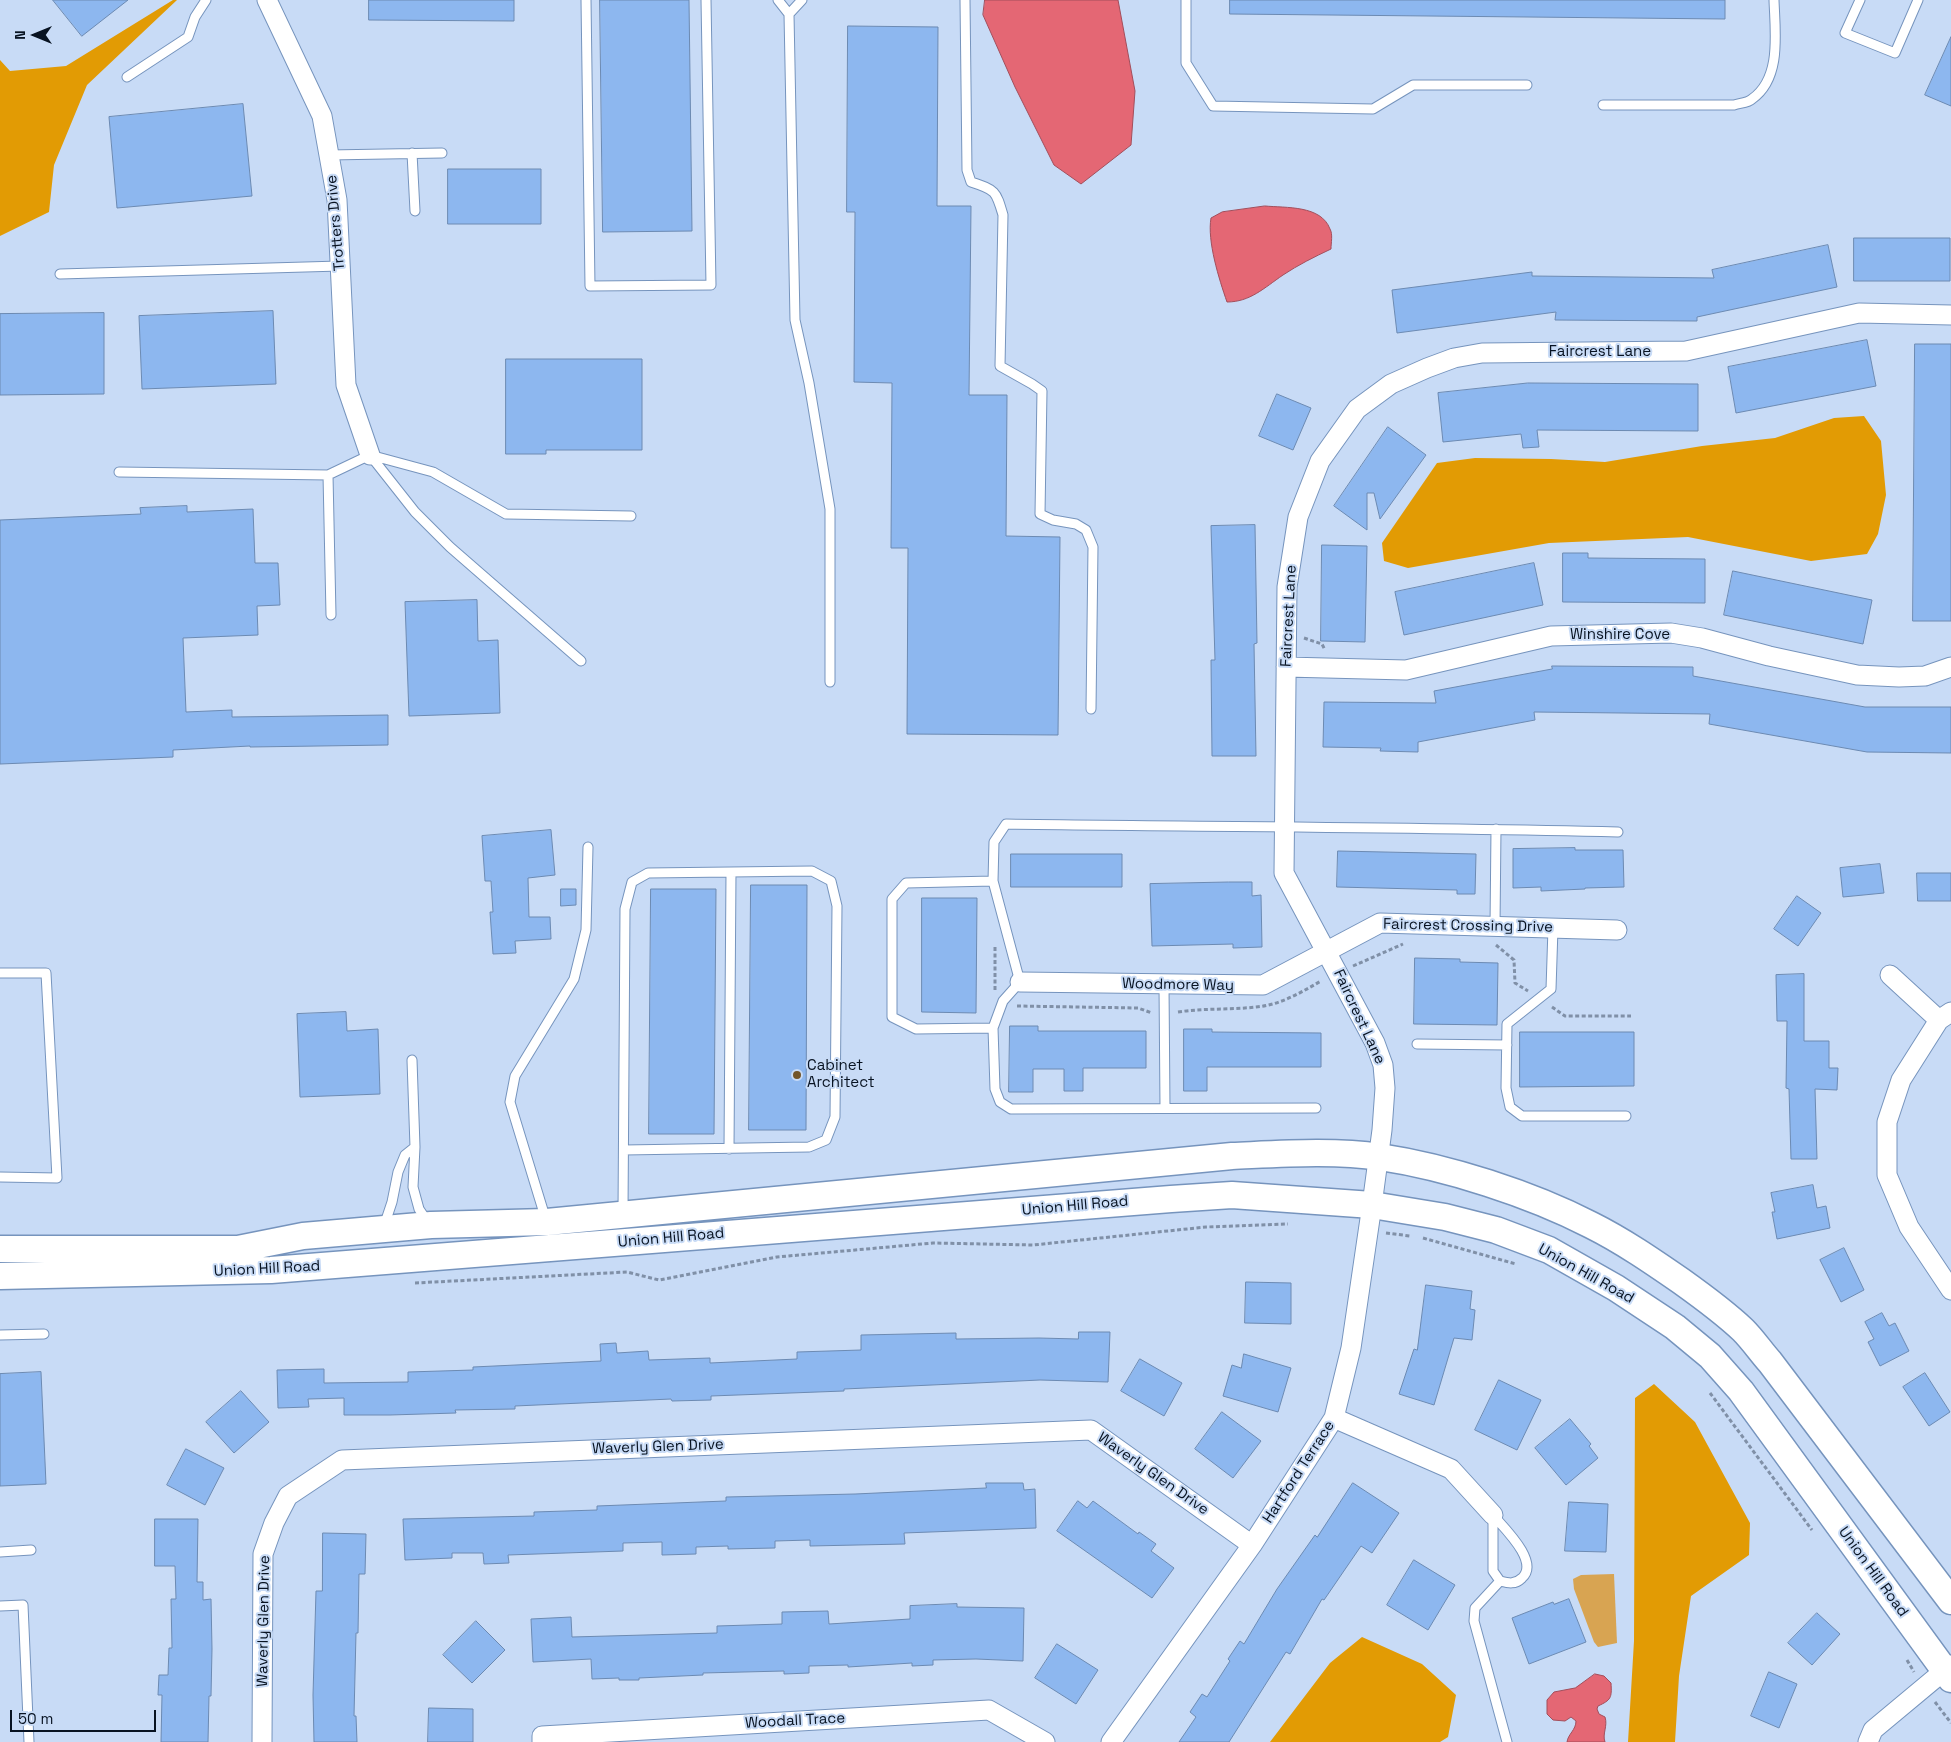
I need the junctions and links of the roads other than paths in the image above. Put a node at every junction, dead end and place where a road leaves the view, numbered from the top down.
1 (206, 0) edge
2 (267, 0) edge
3 (586, 0) edge
4 (706, 0) edge
5 (778, 0) edge
6 (802, 0) edge
7 (966, 0) edge
8 (1186, 0) edge
9 (1774, 0) edge
10 (1860, 0) edge
11 (1918, 0) edge
12 (789, 14) junction
13 (127, 77) dead end
14 (1527, 85) dead end
15 (1603, 105) dead end
16 (442, 153) dead end
17 (412, 154) junction
18 (329, 155) junction
19 (415, 211) dead end
20 (340, 266) junction
21 (60, 274) dead end
22 (1951, 315) edge
23 (370, 455) junction
24 (119, 472) dead end
25 (328, 475) junction
26 (631, 516) dead end
27 (331, 615) dead end
28 (580, 661) dead end
29 (1286, 667) junction
30 (1951, 667) edge
31 (830, 682) dead end
32 (1091, 710) dead end
33 (1285, 828) junction
34 (1496, 829) junction
35 (1618, 832) dead end
36 (588, 847) dead end
37 (731, 872) junction
38 (992, 881) junction
39 (1494, 926) junction
40 (1553, 928) junction
41 (1617, 930) dead end
42 (1327, 952) junction
43 (0, 973) edge
44 (1890, 975) dead end
45 (1020, 982) junction
46 (1164, 985) junction
47 (1945, 1016) edge
48 (992, 1028) junction
49 (1418, 1044) dead end
50 (1507, 1045) junction
51 (412, 1060) dead end
52 (1165, 1108) junction
53 (1316, 1108) dead end
54 (1626, 1116) dead end
55 (415, 1147) junction
56 (729, 1148) junction
57 (624, 1150) junction
58 (1378, 1157) junction
59 (0, 1177) edge
60 (1372, 1205) junction
61 (547, 1222) junction
62 (431, 1225) junction
63 (623, 1228) junction
64 (383, 1229) junction
65 (0, 1249) edge
66 (0, 1276) edge
67 (1951, 1290) edge
68 (44, 1334) dead end
69 (0, 1335) edge
70 (1334, 1418) junction
71 (1493, 1515) junction
72 (1252, 1545) junction
73 (31, 1550) dead end
74 (0, 1552) edge
75 (1500, 1580) junction
76 (1951, 1601) edge
77 (0, 1606) edge
78 (1949, 1671) edge
79 (29, 1742) edge
80 (262, 1742) edge
81 (542, 1742) edge
82 (1045, 1742) edge
83 (1111, 1742) edge
84 (1507, 1742) edge
85 (1868, 1742) edge

1 - 13 lane
2 - 18 street, Trotters Drive
3 - 4 lane
5 - 12 lane
6 - 12 lane
7 - 32 lane
8 - 14 lane
9 - 15 lane
10 - 11 lane
12 - 31 lane
16 - 17 lane
17 - 18 lane
17 - 19 lane
18 - 20 street, Trotters Drive
20 - 21 lane
20 - 23 street, Trotters Drive
22 - 29 street, Faircrest Lane
23 - 25 lane
23 - 26 lane
23 - 28 lane
24 - 25 lane
25 - 27 lane
29 - 30 street, Winshire Cove
29 - 33 street, Faircrest Lane
33 - 34 lane
33 - 38 lane
33 - 42 street, Faircrest Lane
34 - 35 lane
34 - 39 lane
36 - 61 lane
37 - 56 lane
37 - 56 lane
37 - 57 lane
38 - 45 lane
38 - 48 lane
39 - 40 street, Faircrest Crossing Drive
39 - 42 street, Faircrest Crossing Drive
40 - 41 street, Faircrest Crossing Drive
40 - 50 lane
42 - 46 street, Woodmore Way
42 - 58 street, Faircrest Lane
43 - 59 lane
44 - 47 street
45 - 46 street, Woodmore Way
45 - 48 lane
46 - 52 lane
47 - 67 street
48 - 52 lane
49 - 50 lane
50 - 54 lane
51 - 55 lane
52 - 53 lane
55 - 62 lane
55 - 64 lane
56 - 57 lane
57 - 63 lane
58 - 60 street, Hartford Terrace
58 - 63 street, Union Hill Road
58 - 76 street, Union Hill Road
60 - 63 street, Union Hill Road
60 - 70 street, Hartford Terrace
60 - 78 street, Union Hill Road
61 - 62 street, Union Hill Road
61 - 63 street, Union Hill Road
62 - 64 street, Union Hill Road
63 - 66 street, Union Hill Road
64 - 65 street, Union Hill Road
68 - 69 lane
70 - 71 street
70 - 72 street, Hartford Terrace
71 - 75 lane
71 - 75 lane
72 - 80 street, Waverly Glen Drive
72 - 83 street, Hartford Terrace
73 - 74 lane
75 - 84 lane
77 - 79 lane
78 - 85 street
81 - 82 street, Woodall Trace

